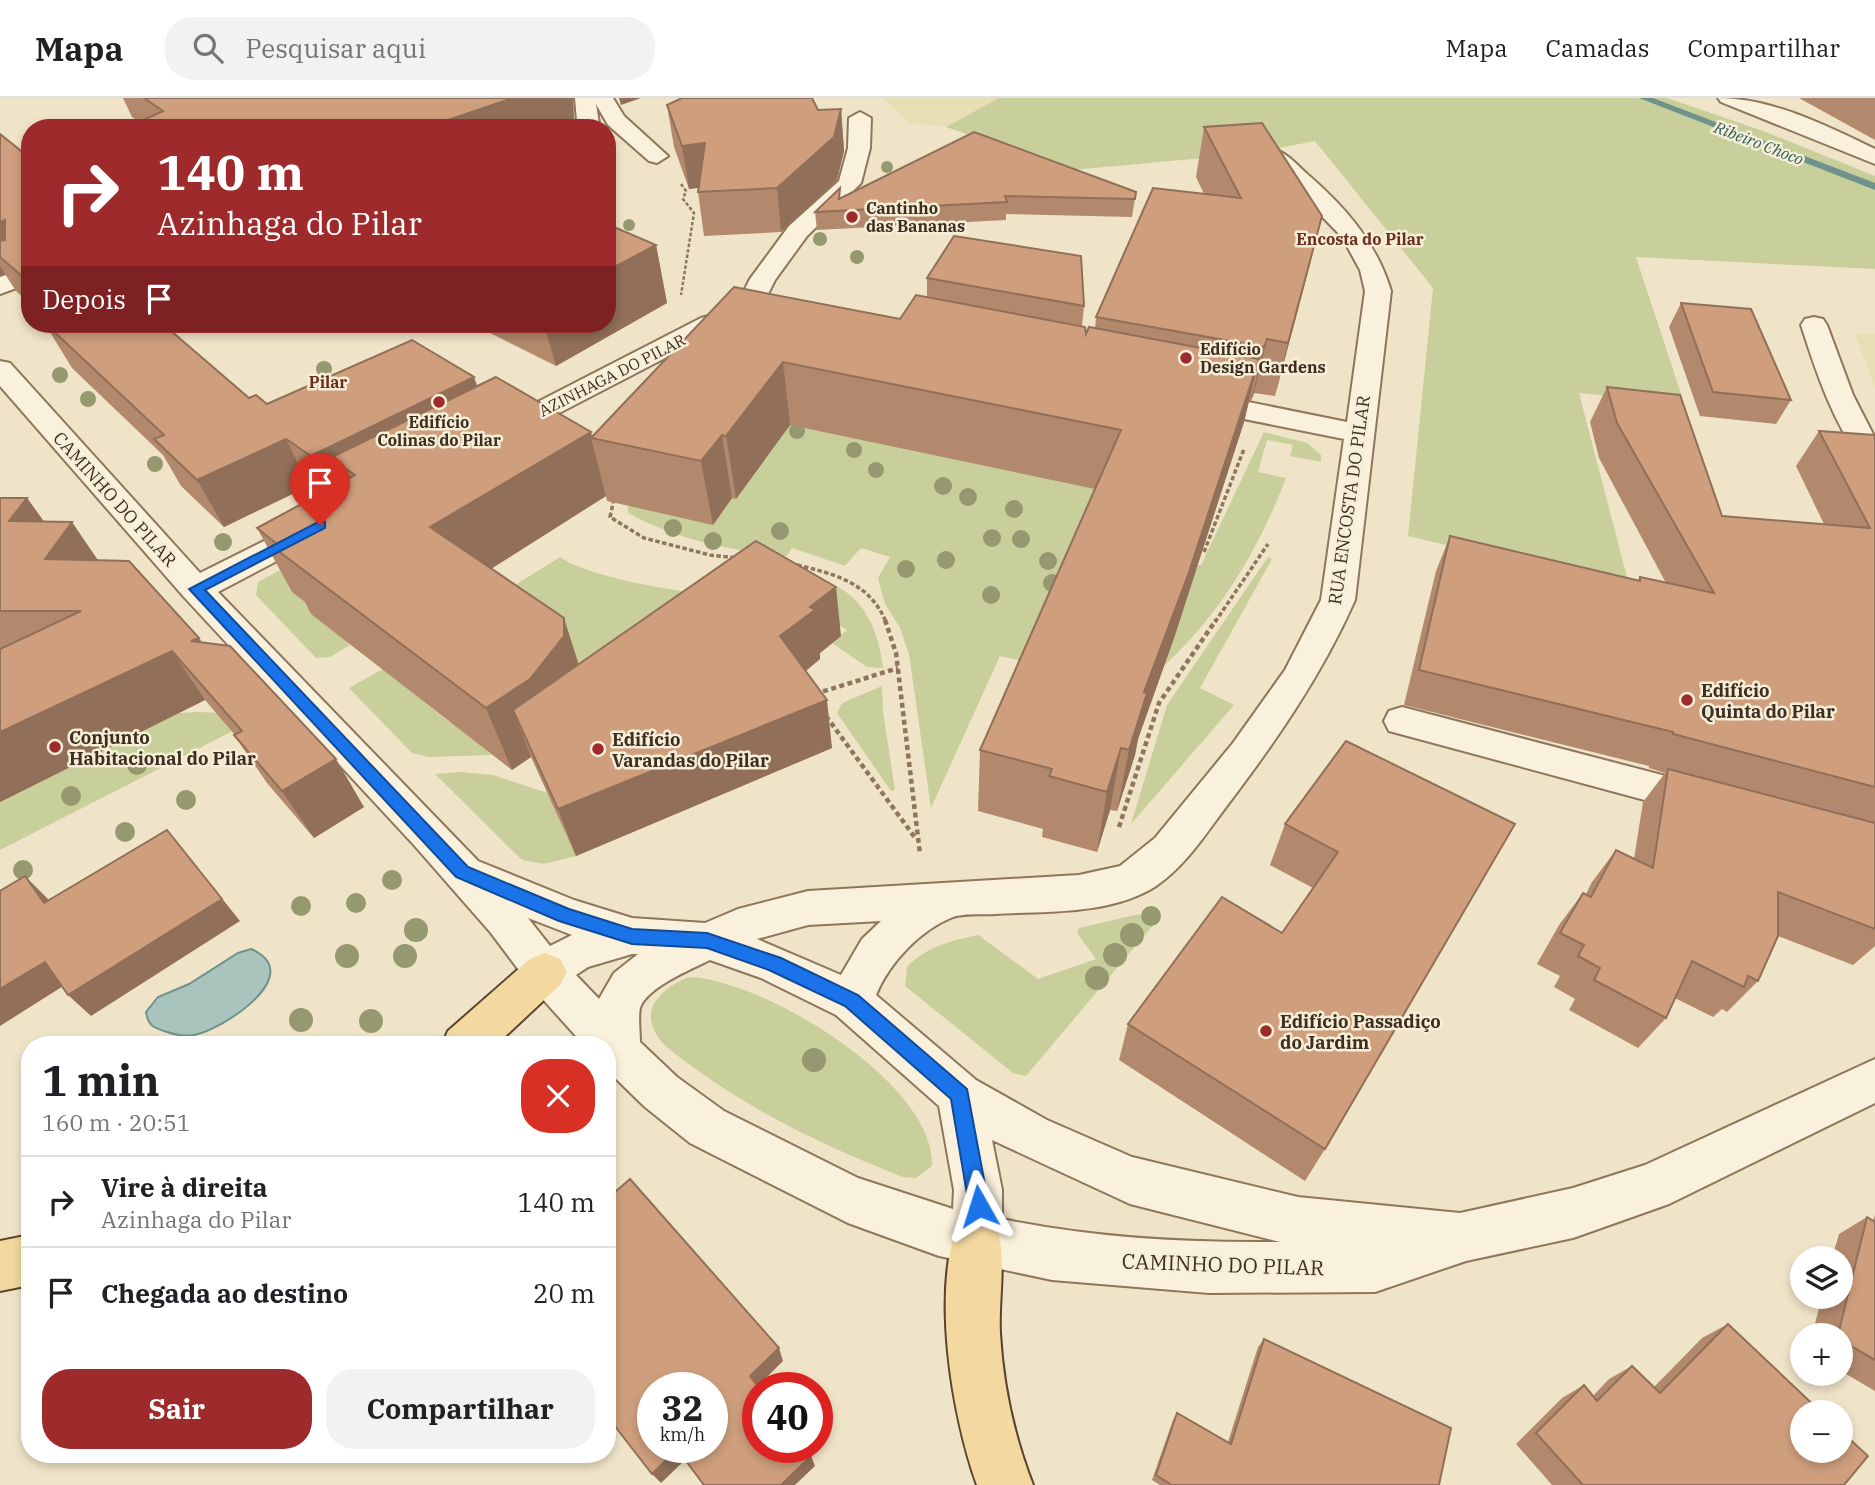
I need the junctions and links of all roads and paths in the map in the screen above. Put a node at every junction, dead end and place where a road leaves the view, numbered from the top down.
1 (585, 98) edge
2 (603, 98) edge
3 (1728, 98) edge
4 (1754, 104) edge
5 (860, 118) dead end
6 (588, 119) edge
7 (615, 119) edge
8 (616, 120) edge
9 (657, 156) joint
10 (1875, 157) edge
11 (1275, 158) edge
12 (21, 278) edge
13 (0, 286) edge
14 (680, 296) dead end
15 (1814, 325) dead end
16 (0, 369) edge
17 (1171, 396) edge
18 (1360, 433) junction
19 (478, 444) edge
20 (1245, 448) edge
21 (1875, 459) edge
22 (616, 488) edge
23 (344, 513) edge
24 (1268, 544) dead end
25 (1204, 552) edge
26 (748, 559) edge
27 (786, 563) edge
28 (195, 589) junction
29 (898, 668) junction
30 (1402, 720) dead end
31 (1740, 810) edge
32 (1116, 838) edge
33 (918, 840) junction
34 (921, 862) dead end
35 (462, 872) junction
36 (950, 898) junction
37 (632, 936) junction
38 (707, 941) junction
39 (545, 972) junction
40 (852, 1001) junction
41 (474, 1036) edge
42 (605, 1036) edge
43 (618, 1050) joint
44 (1875, 1080) edge
45 (960, 1095) junction
46 (1466, 1236) junction
47 (977, 1238) junction
48 (21, 1261) edge
49 (0, 1266) edge
50 (1005, 1485) edge

1 - 6 street
2 - 7 street
3 - 4 street
4 - 10 street
5 - 19 street, AZINHAGA DO PILAR
8 - 9 street
9 - 14 path
11 - 18 street, RUA ENCOSTA DO PILAR
12 - 13 street
15 - 21 street
16 - 28 street, CAMINHO DO PILAR
17 - 18 street
18 - 36 street, RUA ENCOSTA DO PILAR
20 - 25 path
22 - 26 path
23 - 28 street
24 - 32 path
27 - 29 path
28 - 35 street, CAMINHO DO PILAR
29 - 33 path
29 - 33 path
30 - 31 street
33 - 34 path
35 - 37 street, CAMINHO DO PILAR
35 - 39 street, CAMINHO DO PILAR
36 - 38 street, RUA ENCOSTA DO PILAR
36 - 40 street, RUA ENCOSTA DO PILAR
37 - 38 street, CAMINHO DO PILAR
37 - 39 street, CAMINHO DO PILAR
38 - 40 street, CAMINHO DO PILAR
38 - 43 street, RUA ENCOSTA DO PILAR
39 - 41 main road
39 - 42 street, CAMINHO DO PILAR
40 - 45 street, CAMINHO DO PILAR
43 - 47 street, CAMINHO DO PILAR
44 - 46 street, CAMINHO DO PILAR
45 - 46 street, CAMINHO DO PILAR
45 - 47 street
46 - 47 street, CAMINHO DO PILAR
47 - 50 main road
48 - 49 main road

